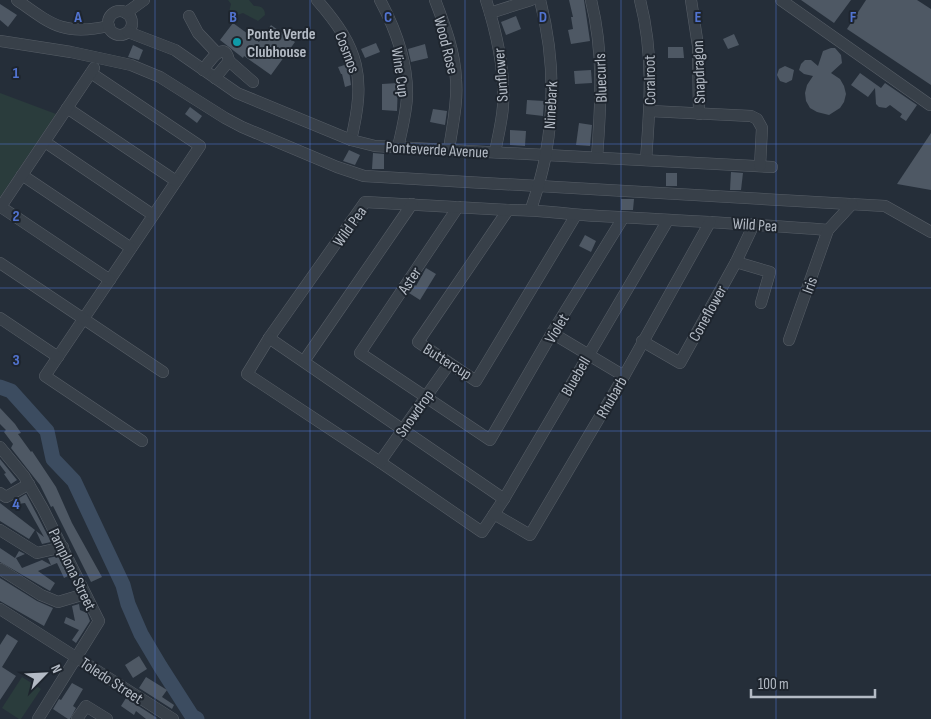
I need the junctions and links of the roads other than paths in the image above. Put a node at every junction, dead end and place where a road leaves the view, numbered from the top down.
1 (17, 0) edge
2 (144, 0) edge
3 (317, 0) edge
4 (380, 0) edge
5 (435, 0) edge
6 (486, 0) edge
7 (531, 0) edge
8 (540, 0) edge
9 (591, 0) edge
10 (640, 0) edge
11 (691, 0) edge
12 (781, 0) edge
13 (126, 13) junction
14 (490, 13) junction
15 (189, 16) dead end
16 (109, 26) junction
17 (128, 32) junction
18 (0, 41) edge
19 (217, 53) junction
20 (101, 59) junction
21 (229, 61) junction
22 (203, 70) junction
23 (91, 73) junction
24 (215, 78) junction
25 (254, 82) dead end
26 (930, 105) edge
27 (67, 108) junction
28 (650, 111) junction
29 (699, 114) junction
30 (351, 140) junction
31 (45, 142) junction
32 (398, 147) junction
33 (449, 150) junction
34 (495, 152) junction
35 (546, 154) junction
36 (597, 157) junction
37 (646, 160) junction
38 (760, 166) junction
39 (772, 167) dead end
40 (22, 175) junction
41 (176, 181) junction
42 (538, 185) junction
43 (412, 204) junction
44 (852, 204) junction
45 (0, 207) edge
46 (458, 207) junction
47 (531, 209) junction
48 (508, 210) junction
49 (154, 214) junction
50 (576, 215) junction
51 (623, 218) junction
52 (668, 220) junction
53 (710, 222) junction
54 (754, 224) junction
55 (828, 230) junction
56 (931, 232) edge
57 (131, 248) junction
58 (736, 262) junction
59 (0, 263) edge
60 (110, 280) junction
61 (761, 303) dead end
62 (0, 318) edge
63 (83, 319) junction
64 (552, 333) junction
65 (269, 338) junction
66 (789, 340) dead end
67 (642, 341) junction
68 (588, 354) junction
69 (58, 357) junction
70 (304, 362) junction
71 (449, 364) junction
72 (163, 372) dead end
73 (624, 376) junction
74 (426, 397) junction
75 (403, 430) junction
76 (142, 442) dead end
77 (0, 447) edge
78 (380, 462) junction
79 (29, 484) junction
80 (0, 493) edge
81 (504, 499) junction
82 (494, 514) junction
83 (0, 530) edge
84 (482, 532) joint
85 (63, 547) junction
86 (0, 569) edge
87 (85, 594) junction
88 (0, 609) edge
89 (77, 657) junction
90 (41, 718) edge
91 (76, 719) edge
92 (107, 719) edge
93 (173, 719) edge

1 - 16 street
2 - 13 street
3 - 30 street, Cosmos
4 - 32 street, Wine Cup
5 - 33 street, Wood Rose
6 - 14 street, Sunflower
7 - 14 street
8 - 35 street, Ninebark
9 - 36 street, Bluecurls
10 - 28 street, Coralroot
11 - 29 street, Snapdragon
12 - 26 street
13 - 16 street
13 - 17 street
14 - 34 street, Sunflower
15 - 19 street
16 - 17 street
17 - 22 street, Ponteverde Avenue
18 - 20 street
19 - 21 street
19 - 22 street
20 - 23 street
20 - 42 street
21 - 24 street
21 - 25 street
22 - 24 street, Ponteverde Avenue
23 - 27 street
23 - 41 street
24 - 30 street, Ponteverde Avenue
27 - 31 street
27 - 41 street
28 - 29 street
28 - 37 street, Coralroot
29 - 38 street
30 - 32 street, Ponteverde Avenue
31 - 40 street
31 - 49 street
32 - 33 street, Ponteverde Avenue
33 - 34 street, Ponteverde Avenue
34 - 35 street, Ponteverde Avenue
35 - 36 street, Ponteverde Avenue
35 - 42 street, Ninebark
36 - 37 street, Ponteverde Avenue
37 - 38 street, Ponteverde Avenue
38 - 39 street, Ponteverde Avenue
40 - 45 street
40 - 57 street
41 - 49 street
42 - 44 street
42 - 47 street, Ninebark
43 - 46 street, Wild Pea
43 - 65 street, Wild Pea
43 - 70 street
44 - 55 street
44 - 56 street
45 - 60 street
46 - 48 street, Wild Pea
46 - 74 street, Aster
47 - 48 street, Wild Pea
47 - 50 street, Wild Pea
48 - 71 street, Buttercup
49 - 57 street
50 - 51 street, Wild Pea
50 - 71 street, Buttercup
51 - 52 street, Wild Pea
51 - 64 street, Violet
52 - 53 street, Wild Pea
52 - 68 street, Bluebell
53 - 54 street, Wild Pea
53 - 67 street, Rhubarb
54 - 55 street, Wild Pea
54 - 58 street, Coneflower
55 - 66 street, Iris
57 - 60 street
58 - 61 street
58 - 67 street, Coneflower
59 - 63 street
60 - 63 street
62 - 69 street
63 - 69 street
63 - 72 street
64 - 68 street
64 - 74 street, Violet
65 - 70 street
65 - 78 street, Wild Pea
67 - 73 street, Rhubarb
68 - 73 street
68 - 81 street, Bluebell
69 - 76 street
70 - 75 street
71 - 74 street, Snowdrop
73 - 82 street, Rhubarb
74 - 75 street, Snowdrop
75 - 78 street, Snowdrop
75 - 81 street
77 - 79 street, Pamplona Street
78 - 84 street, Wild Pea
79 - 80 street
79 - 85 street, Pamplona Street
81 - 82 street, Bluebell
82 - 84 street, Bluebell
83 - 85 street
85 - 87 street, Pamplona Street
86 - 87 street
87 - 89 street, Pamplona Street
88 - 89 street, Toledo Street
89 - 90 street, Pamplona Street
89 - 93 street, Toledo Street
91 - 92 street

